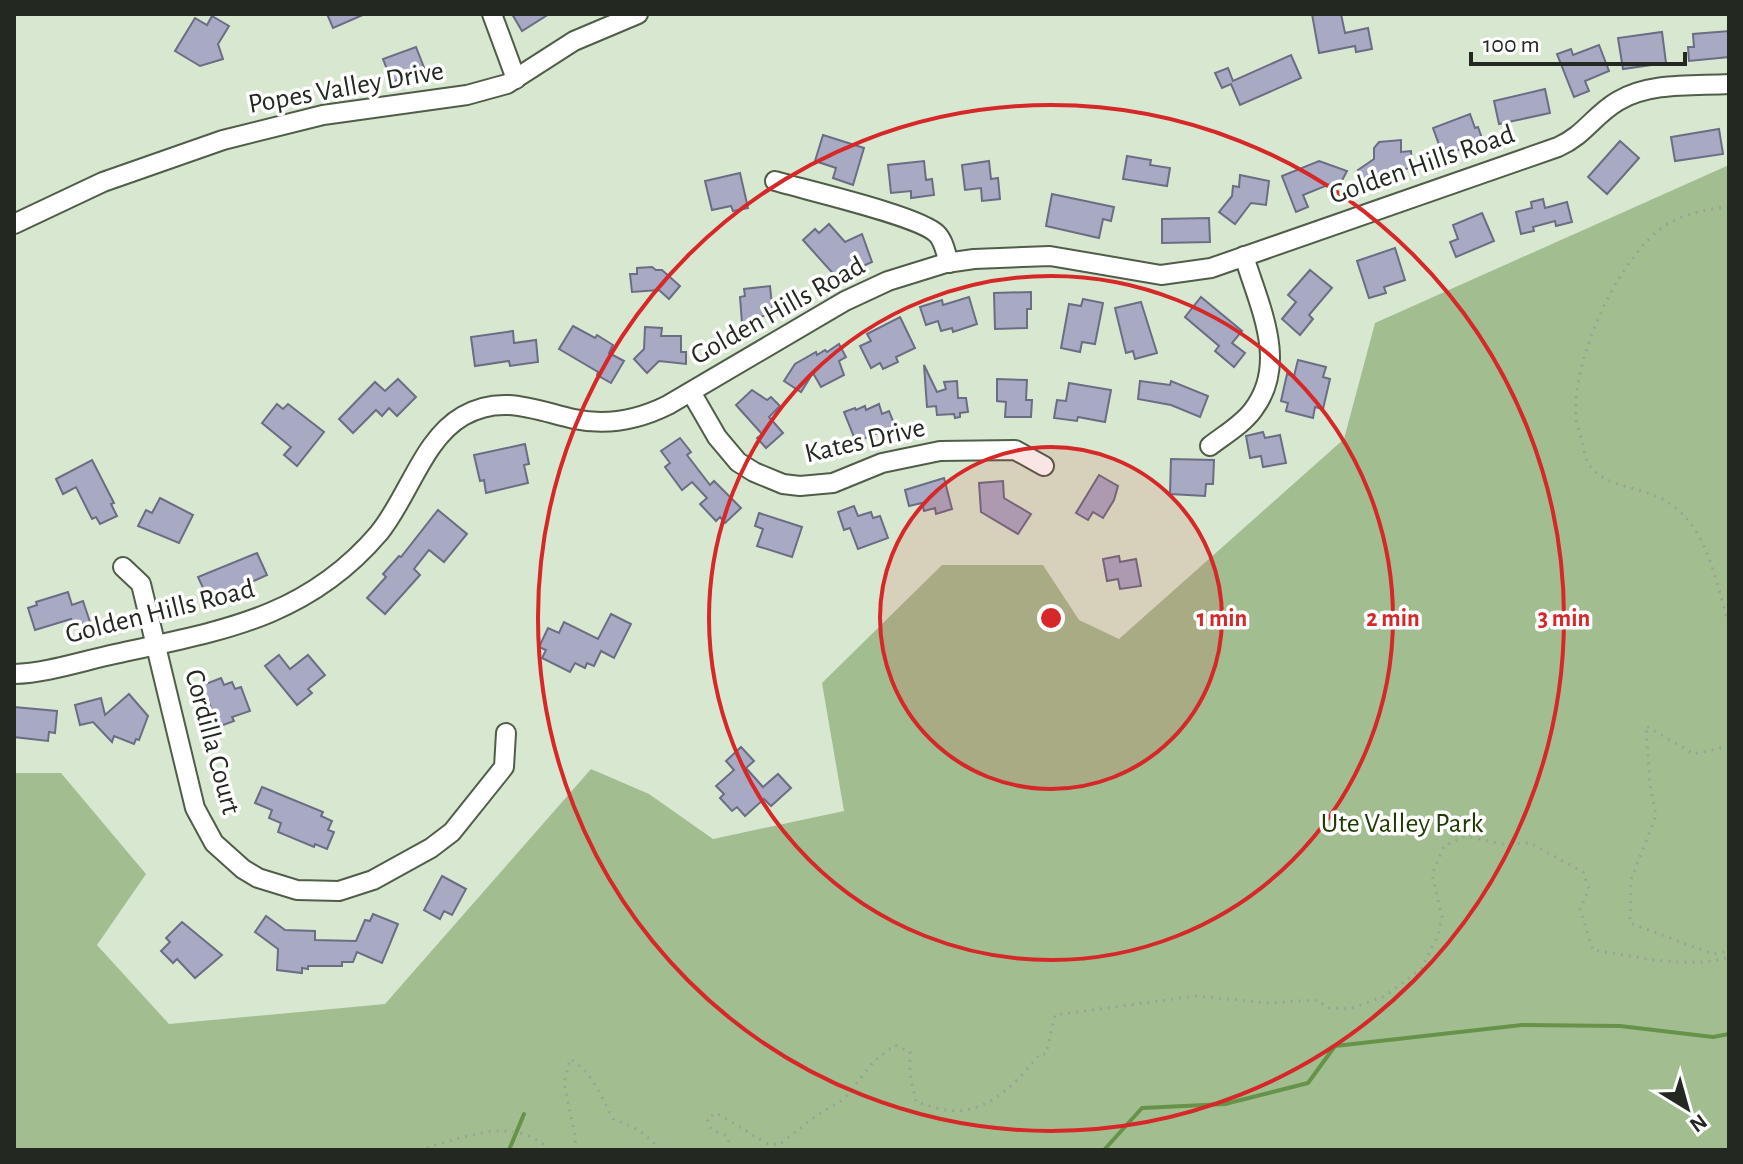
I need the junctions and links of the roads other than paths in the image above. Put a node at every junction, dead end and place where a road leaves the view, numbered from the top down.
1 (492, 14) edge
2 (638, 14) edge
3 (516, 79) junction
4 (1729, 84) edge
5 (775, 181) dead end
6 (14, 224) edge
7 (1244, 256) junction
8 (949, 263) junction
9 (691, 392) junction
10 (1210, 446) dead end
11 (1044, 466) dead end
12 (123, 567) dead end
13 (158, 644) junction
14 (14, 674) edge
15 (506, 733) dead end

1 - 3 street
2 - 3 street, Popes Valley Drive
3 - 6 street, Popes Valley Drive
4 - 7 street, Golden Hills Road
5 - 8 street
7 - 8 street, Golden Hills Road
7 - 10 street
8 - 9 street, Golden Hills Road
9 - 11 street, Kates Drive
9 - 13 street, Golden Hills Road
12 - 13 street, Cordilla Court
13 - 14 street, Golden Hills Road
13 - 15 street, Cordilla Court

